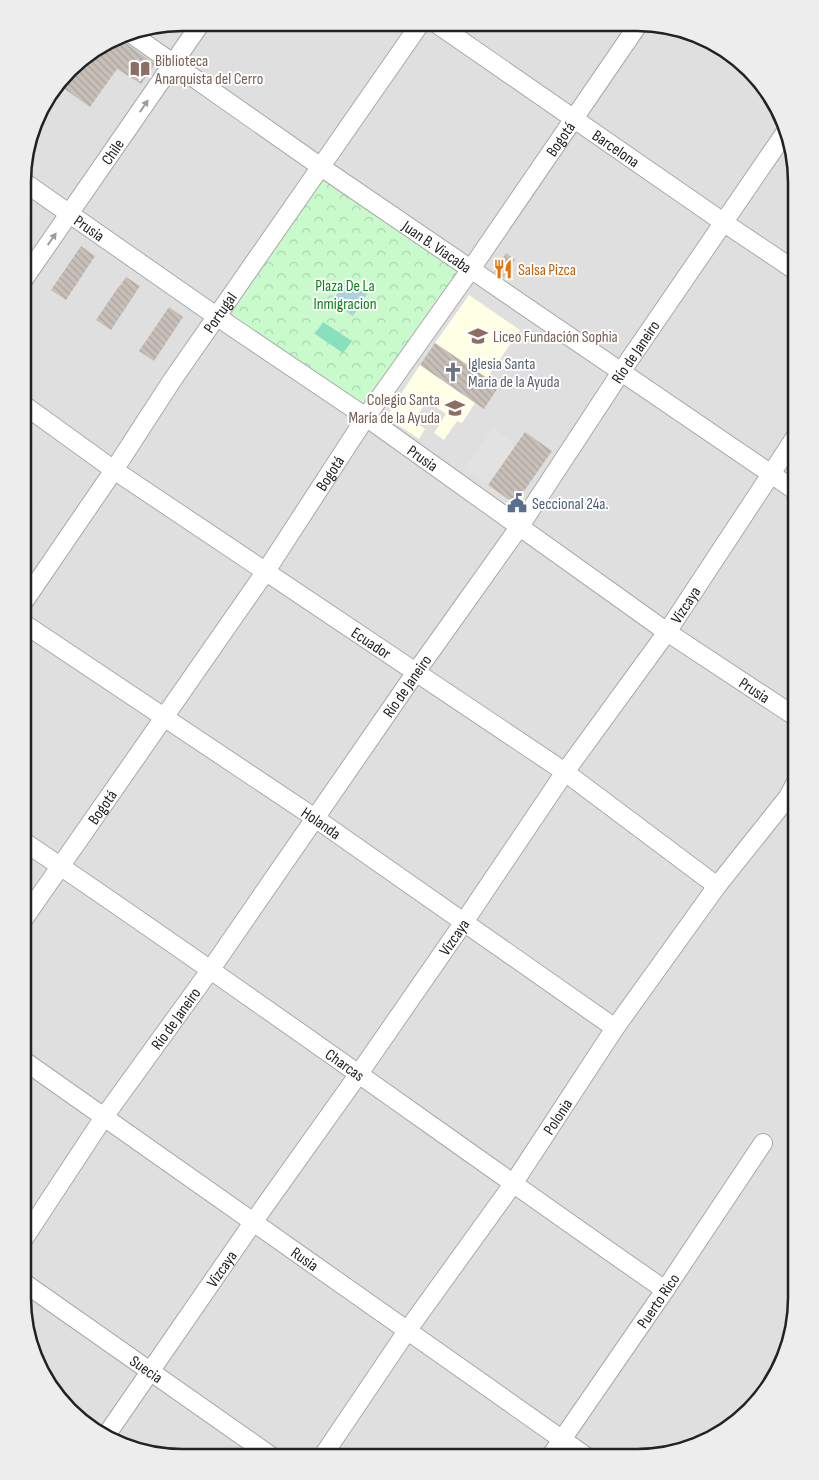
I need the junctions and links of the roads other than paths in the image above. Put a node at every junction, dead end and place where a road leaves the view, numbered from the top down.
1 (195, 31) edge
2 (415, 31) edge
3 (447, 31) edge
4 (634, 31) edge
5 (137, 38) edge
6 (173, 63) junction
7 (575, 119) junction
8 (781, 139) edge
9 (321, 167) junction
10 (31, 187) edge
11 (70, 214) junction
12 (723, 222) junction
13 (788, 266) edge
14 (31, 269) edge
15 (471, 269) junction
16 (216, 316) junction
17 (620, 372) junction
18 (31, 410) edge
19 (366, 417) junction
20 (788, 449) edge
21 (114, 470) junction
22 (771, 474) junction
23 (788, 485) edge
24 (520, 526) junction
25 (266, 571) junction
26 (31, 591) edge
27 (31, 628) edge
28 (667, 632) junction
29 (416, 672) junction
30 (788, 711) edge
31 (164, 717) junction
32 (565, 772) junction
33 (787, 798) edge
34 (315, 818) junction
35 (31, 846) edge
36 (60, 866) junction
37 (717, 886) junction
38 (31, 908) edge
39 (464, 922) junction
40 (211, 969) junction
41 (615, 1028) junction
42 (31, 1066) edge
43 (358, 1075) junction
44 (104, 1116) junction
45 (763, 1143) dead end
46 (513, 1184) junction
47 (254, 1221) junction
48 (31, 1228) edge
49 (31, 1288) edge
50 (666, 1290) junction
51 (406, 1331) junction
52 (150, 1372) junction
53 (110, 1430) edge
54 (562, 1440) junction
55 (261, 1449) edge
56 (327, 1449) edge
57 (556, 1449) edge
58 (575, 1449) edge

1 - 6 street, Chile
2 - 9 street, Portugal
3 - 7 street, Barcelona
4 - 7 street, Bogotá
5 - 6 street, Juan B. Viacaba
6 - 9 street, Juan B. Viacaba
11 -> 6 street, Chile
7 - 12 street, Barcelona
7 - 15 street, Bogotá
8 - 12 street, Río de Janeiro
9 - 15 street, Juan B. Viacaba
9 - 16 street, Portugal
10 - 11 street, Prusia
14 -> 11 street, Chile
11 - 16 street, Prusia
12 - 13 street, Barcelona
12 - 17 street, Río de Janeiro
15 - 17 street, Juan B. Viacaba
15 - 19 street, Bogotá
16 - 19 street, Prusia
16 - 21 street, Portugal
17 - 22 street, Juan B. Viacaba
17 - 24 street, Río de Janeiro
18 - 21 street, Ecuador
19 - 24 street, Prusia
19 - 25 street, Bogotá
20 - 22 street, Vizcaya
21 - 25 street, Ecuador
21 - 26 street, Portugal
22 - 23 street, Juan B. Viacaba
22 - 28 street, Vizcaya
24 - 28 street, Prusia
24 - 29 street, Río de Janeiro
25 - 29 street, Ecuador
25 - 31 street, Bogotá
27 - 31 street, Holanda
28 - 30 street, Prusia
28 - 32 street, Vizcaya
29 - 32 street, Ecuador
29 - 34 street, Río de Janeiro
31 - 34 street, Holanda
31 - 36 street, Bogotá
32 - 37 street, Ecuador
32 - 39 street, Vizcaya
33 - 37 street, Polonia
34 - 39 street, Holanda
34 - 40 street, Río de Janeiro
35 - 36 street, Charcas
36 - 38 street, Bogotá
36 - 40 street, Charcas
37 - 41 street, Polonia
39 - 41 street, Holanda
39 - 43 street, Vizcaya
40 - 43 street, Charcas
40 - 44 street, Río de Janeiro
41 - 46 street, Polonia
42 - 44 street, Rusia
43 - 46 street, Charcas
43 - 47 street, Vizcaya
44 - 47 street, Rusia
44 - 48 street, Río de Janeiro
45 - 50 street, Puerto Rico
46 - 50 street, Charcas
46 - 51 street, Polonia
47 - 51 street, Rusia
47 - 52 street, Vizcaya
49 - 52 street, Suecia
50 - 54 street, Puerto Rico
51 - 54 street, Rusia
51 - 56 street, Polonia
52 - 53 street, Vizcaya
52 - 55 street, Suecia
54 - 57 street, Puerto Rico
54 - 58 street, Rusia

